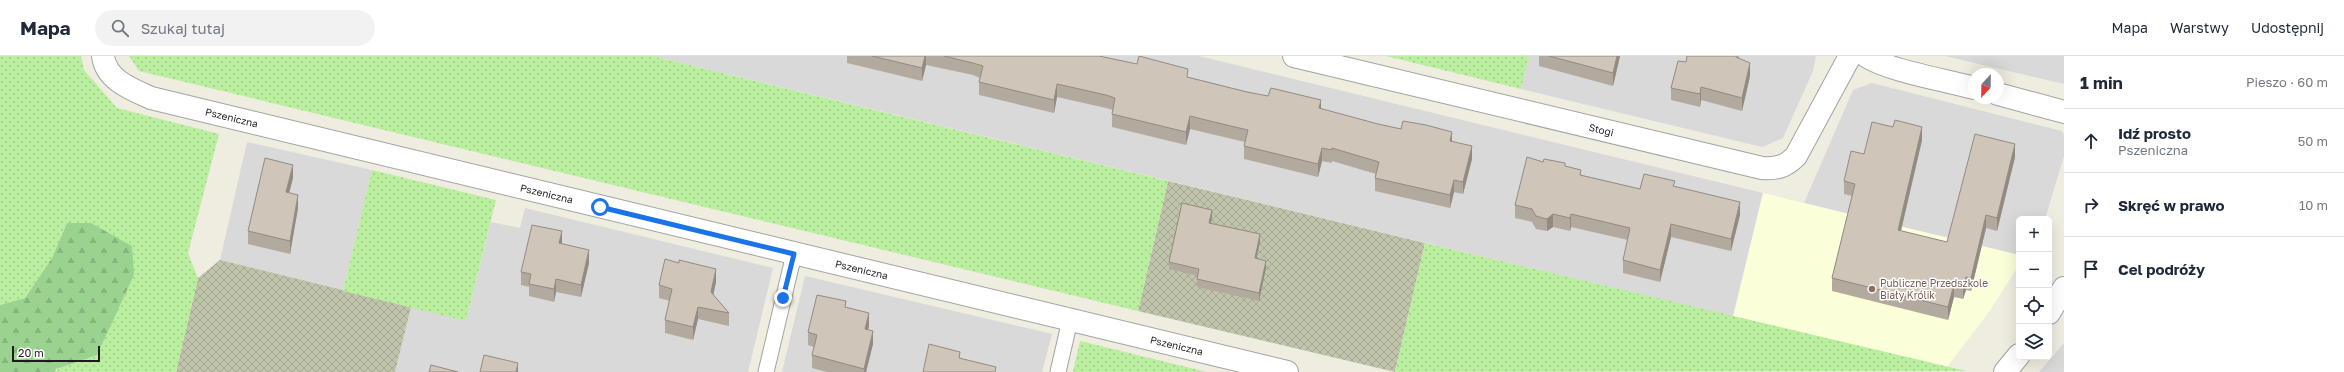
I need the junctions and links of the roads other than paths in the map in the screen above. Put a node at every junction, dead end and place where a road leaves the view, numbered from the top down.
1 (103, 56) edge
2 (1294, 56) edge
3 (1850, 56) edge
4 (1866, 56) edge
5 (1968, 86) edge
6 (2004, 96) edge
7 (2064, 112) edge
8 (794, 254) junction
9 (2064, 288) edge
10 (2052, 307) edge
11 (1070, 320) junction
12 (2016, 359) edge
13 (766, 372) edge
14 (1058, 372) edge
15 (1287, 372) edge
16 (2005, 372) edge

1 - 8 street, Pszeniczna
2 - 3 street, Stogi
4 - 5 street
6 - 7 street
8 - 11 street, Pszeniczna
8 - 13 lane
9 - 10 street
11 - 14 lane
11 - 15 street, Pszeniczna
12 - 16 street

